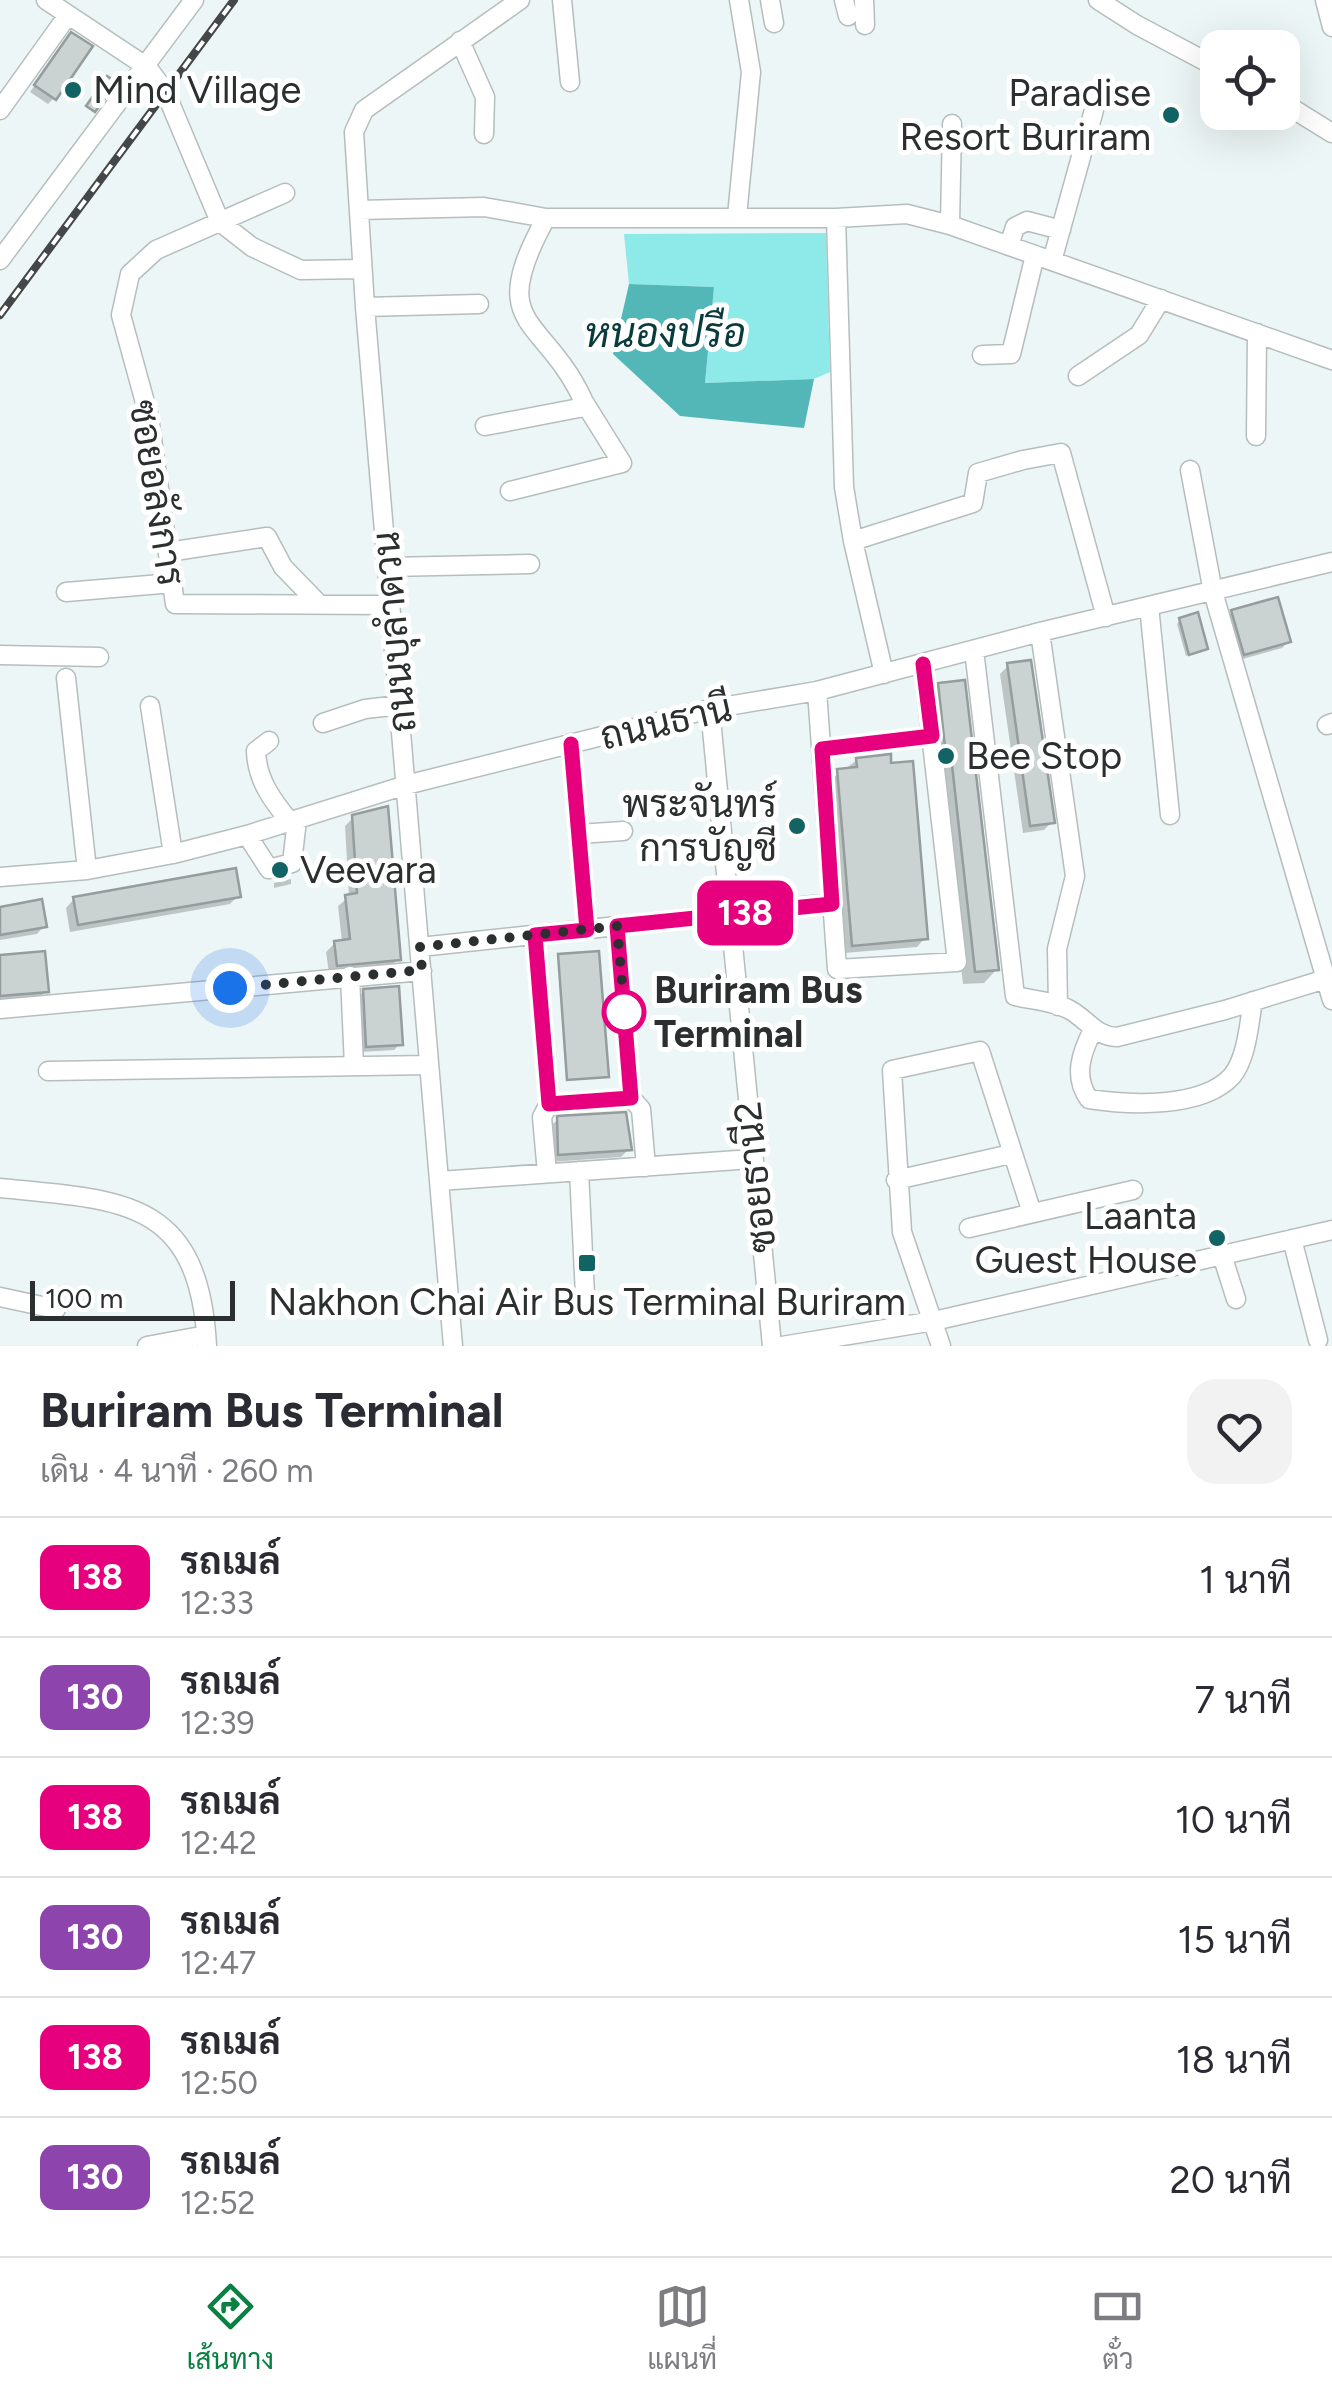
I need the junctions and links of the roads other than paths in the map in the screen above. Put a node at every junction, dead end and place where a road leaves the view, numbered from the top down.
1 (46, 0) edge
2 (194, 0) edge
3 (520, 0) edge
4 (562, 0) edge
5 (739, 0) edge
6 (770, 0) edge
7 (864, 0) edge
8 (1098, 0) edge
9 (1324, 0) edge
10 (852, 14) edge
11 (68, 15) junction
12 (774, 23) dead end
13 (1332, 27) edge
14 (460, 40) junction
15 (1200, 59) edge
16 (146, 67) junction
17 (570, 82) dead end
18 (0, 110) edge
19 (1094, 110) dead end
20 (1300, 113) edge
21 (952, 124) dead end
22 (1332, 133) edge
23 (484, 134) dead end
24 (284, 193) dead end
25 (358, 210) junction
26 (737, 216) junction
27 (546, 218) junction
28 (836, 218) junction
29 (220, 222) junction
30 (950, 225) junction
31 (1061, 230) junction
32 (1008, 246) junction
33 (1044, 258) junction
34 (0, 260) edge
35 (362, 269) junction
36 (1161, 299) junction
37 (480, 304) dead end
38 (365, 307) junction
39 (1258, 333) junction
40 (982, 355) dead end
41 (1332, 360) edge
42 (1078, 376) dead end
43 (584, 402) junction
44 (485, 426) dead end
45 (1256, 436) dead end
46 (1190, 470) dead end
47 (510, 492) dead end
48 (852, 541) junction
49 (168, 552) junction
50 (1332, 562) edge
51 (530, 564) dead end
52 (388, 567) junction
53 (173, 583) junction
54 (66, 592) dead end
55 (1212, 592) junction
56 (320, 604) junction
57 (392, 605) junction
58 (1149, 606) junction
59 (1106, 618) junction
60 (1040, 632) junction
61 (974, 650) junction
62 (0, 655) edge
63 (99, 656) dead end
64 (923, 664) junction
65 (884, 674) junction
66 (66, 678) dead end
67 (817, 691) junction
68 (400, 705) junction
69 (150, 706) dead end
70 (710, 709) junction
71 (322, 723) dead end
72 (932, 736) junction
73 (270, 741) dead end
74 (571, 744) junction
75 (822, 749) junction
76 (406, 784) junction
77 (1170, 815) dead end
78 (293, 821) junction
79 (623, 830) dead end
80 (579, 834) junction
81 (247, 835) junction
82 (173, 854) junction
83 (87, 870) junction
84 (0, 877) edge
85 (832, 904) junction
86 (729, 915) junction
87 (617, 926) junction
88 (587, 930) junction
89 (535, 935) junction
90 (420, 947) junction
91 (422, 970) junction
92 (350, 976) junction
93 (1329, 978) edge
94 (1332, 1000) edge
95 (1254, 1001) junction
96 (1058, 1006) junction
97 (0, 1009) edge
98 (1094, 1030) junction
99 (429, 1065) junction
100 (354, 1066) junction
101 (48, 1070) dead end
102 (631, 1098) junction
103 (549, 1104) junction
104 (1012, 1154) junction
105 (752, 1159) junction
106 (646, 1166) junction
107 (579, 1171) junction
108 (547, 1174) junction
109 (896, 1180) junction
110 (439, 1181) junction
111 (0, 1188) edge
112 (1132, 1190) dead end
113 (1032, 1213) junction
114 (969, 1228) dead end
115 (1332, 1230) edge
116 (1292, 1239) junction
117 (1222, 1255) junction
118 (585, 1295) dead end
119 (0, 1297) edge
120 (1236, 1299) dead end
121 (56, 1309) dead end
122 (934, 1321) junction
123 (1318, 1340) dead end
124 (207, 1341) edge
125 (147, 1346) edge
126 (453, 1346) edge
127 (772, 1346) edge
128 (782, 1346) edge
129 (941, 1346) edge

1 - 11 street
2 - 16 street
3 - 14 street, ถนนบุลำดวน
4 - 17 street
5 - 26 street
6 - 12 street
7 - 10 street
8 - 15 street
9 - 13 street
11 - 16 street
11 - 18 street
14 - 23 street
14 - 25 street, ถนนบุลำดวน
16 - 29 street
16 - 34 street
19 - 31 street
20 - 22 street
21 - 30 street
24 - 29 street, ซอยอลังการ
25 - 27 street
25 - 35 street, ถนนบุลำดวน
26 - 27 street
26 - 28 street
27 - 43 street
28 - 30 street
28 - 48 street
29 - 35 street
29 - 49 street, ซอยอลังการ
30 - 32 street
31 - 32 street
31 - 33 street
32 - 33 street
33 - 36 street
33 - 40 street
35 - 38 street, ถนนบุลำดวน
36 - 39 street
36 - 42 street
37 - 38 street
38 - 52 street, ถนนบุลำดวน
39 - 41 street
39 - 45 street
43 - 44 street
43 - 47 street
46 - 55 street
48 - 59 street
48 - 65 street
49 - 53 street, ซอยอลังการ
49 - 56 street
50 - 55 street, ถนนธานี
51 - 52 street
52 - 57 street, ถนนบุลำดวน
53 - 54 street
53 - 56 street, ซอยอลังการ
55 - 58 street, ถนนธานี
55 - 93 street
56 - 57 street, ซอยอลังการ
57 - 68 street, ถนนบุลำดวน
58 - 59 street, ถนนธานี
58 - 77 street
59 - 60 street, ถนนธานี
60 - 61 street, ถนนธานี
60 - 96 street
61 - 64 street, ถนนธานี
61 - 96 street
62 - 63 street
64 - 65 street, ถนนธานี
64 - 72 street
65 - 67 street, ถนนธานี
66 - 83 street
67 - 70 street, ถนนธานี
67 - 75 street
68 - 71 street
68 - 76 street, ถนนบุลำดวน
69 - 82 street
70 - 74 street, ถนนธานี
70 - 86 street, ซอยธานี2
72 - 75 street
72 - 85 street
73 - 78 street
74 - 76 street, ถนนธานี
74 - 80 street
75 - 85 street
76 - 78 street, ถนนธานี
76 - 90 street, ถนนบุลำดวน
78 - 81 street, ถนนธานี
78 - 81 street
79 - 80 street
80 - 88 street
81 - 82 street, ถนนธานี
82 - 83 street, ถนนธานี
83 - 84 street, ถนนธานี
85 - 86 street
86 - 87 street
86 - 105 street, ซอยธานี2
87 - 88 street
87 - 102 street
88 - 89 street
89 - 90 street
89 - 103 street
90 - 91 street, ถนนบุลำดวน
91 - 92 street
91 - 99 street, ถนนบุลำดวน
92 - 97 street
92 - 100 street
93 - 94 street
93 - 95 street
95 - 98 street
95 - 98 street
96 - 98 street
99 - 100 street
99 - 110 street, ถนนบุลำดวน
100 - 101 street
102 - 103 street
102 - 106 street
103 - 108 street
104 - 109 street
104 - 109 street
104 - 113 street
105 - 106 street
105 - 127 street, ซอยธานี2
106 - 107 street
107 - 108 street
107 - 118 street
108 - 110 street
109 - 122 street
110 - 126 street, ถนนบุลำดวน
111 - 124 street
112 - 113 street
113 - 114 street
115 - 116 street
116 - 117 street
116 - 123 street
117 - 120 street
117 - 122 street
119 - 121 street
122 - 128 street
122 - 129 street
124 - 125 street

